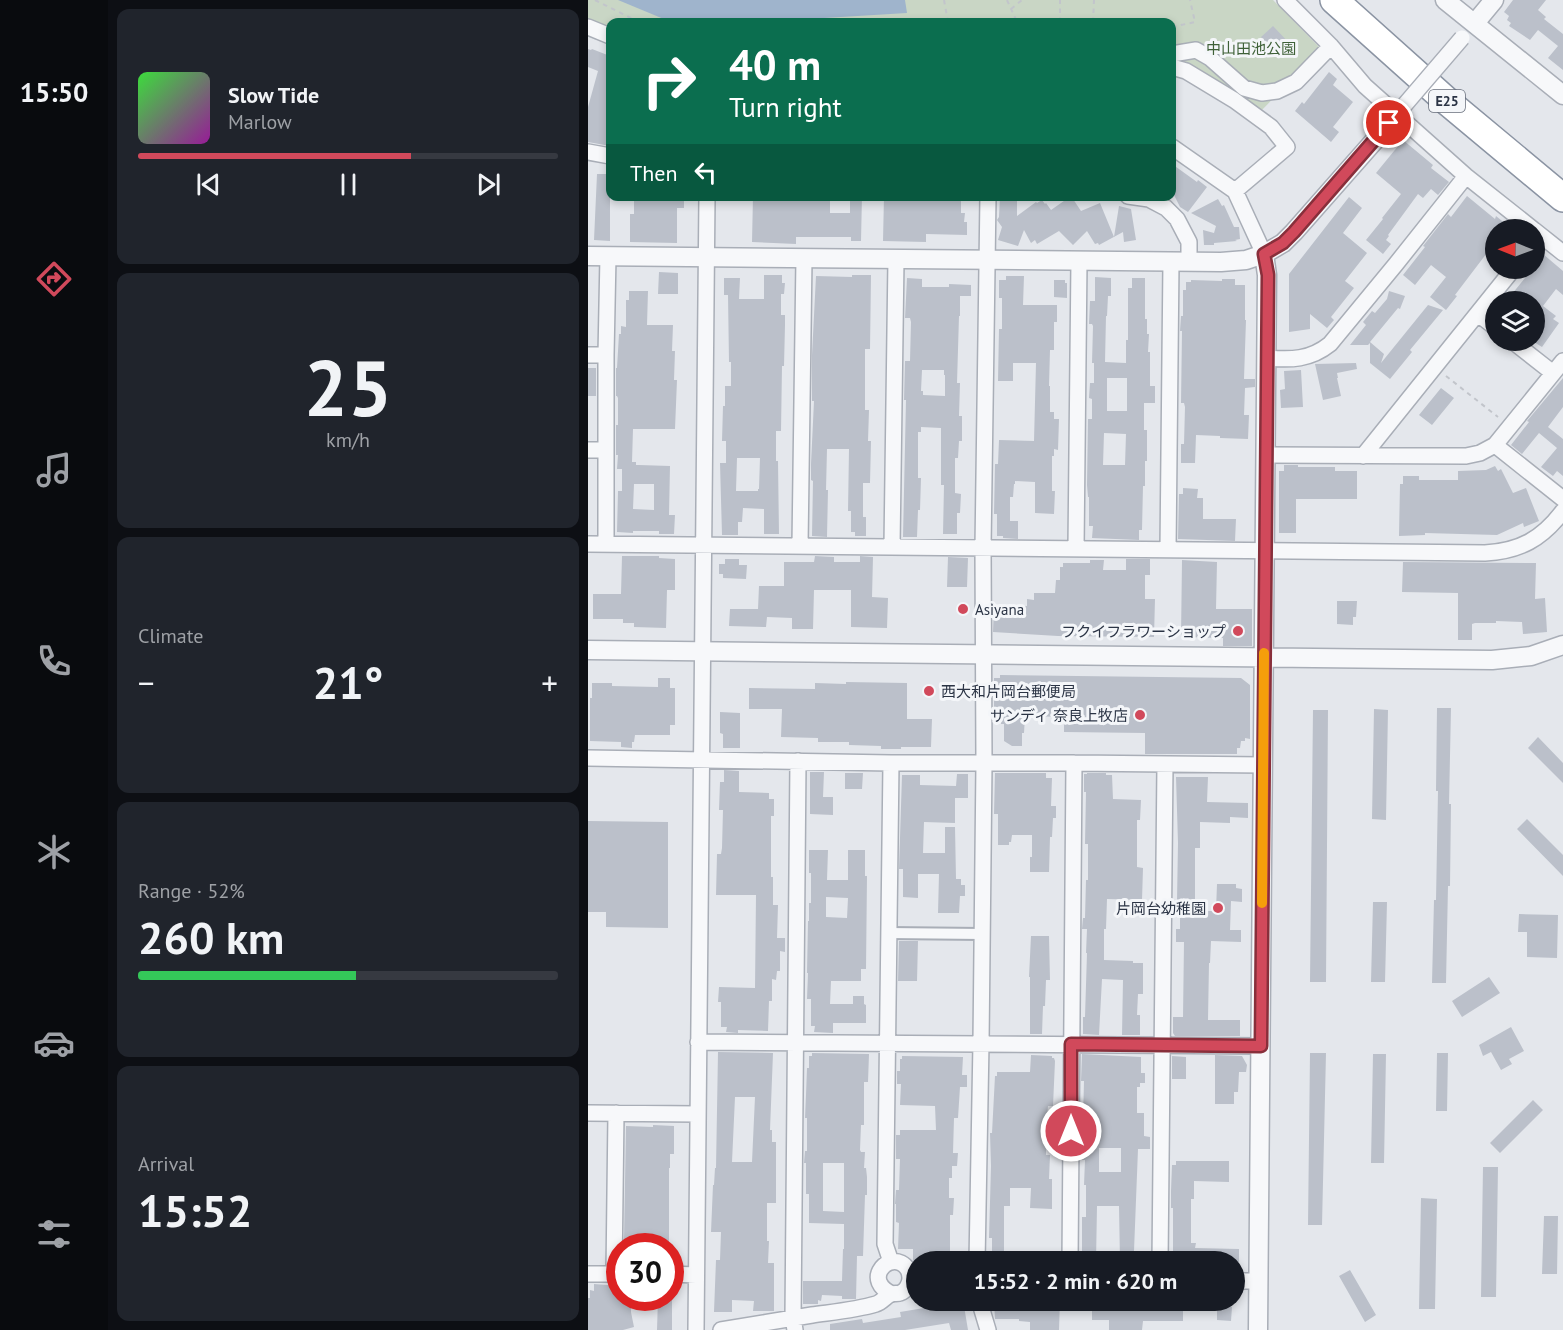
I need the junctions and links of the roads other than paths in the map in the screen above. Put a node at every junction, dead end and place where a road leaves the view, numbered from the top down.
1 (1285, 0) edge
2 (1334, 0) edge
3 (1361, 0) edge
4 (1445, 0) edge
5 (1494, 0) edge
6 (1475, 23) junction
7 (588, 27) edge
8 (606, 34) edge
9 (1331, 46) junction
10 (1176, 53) edge
11 (1176, 68) edge
12 (1563, 95) edge
13 (1399, 111) junction
14 (1176, 150) edge
15 (588, 152) edge
16 (606, 155) edge
17 (1563, 174) edge
18 (1466, 176) junction
19 (1235, 191) junction
20 (1563, 198) edge
21 (707, 201) edge
22 (988, 201) edge
23 (1151, 201) edge
24 (1518, 219) edge
25 (1545, 240) edge
26 (1563, 253) edge
27 (1264, 254) junction
28 (588, 256) edge
29 (608, 256) junction
30 (706, 257) junction
31 (804, 258) junction
32 (896, 259) junction
33 (988, 260) junction
34 (1079, 261) junction
35 (1180, 262) junction
36 (1505, 279) edge
37 (1478, 314) junction
38 (1485, 319) edge
39 (1525, 351) edge
40 (588, 355) edge
41 (606, 356) junction
42 (1267, 358) junction
43 (1563, 361) edge
44 (1553, 374) junction
45 (1495, 445) junction
46 (588, 450) edge
47 (606, 450) junction
48 (1266, 455) junction
49 (1363, 456) junction
50 (1563, 499) edge
51 (1563, 512) edge
52 (588, 544) edge
53 (606, 544) junction
54 (703, 545) junction
55 (800, 545) junction
56 (892, 546) junction
57 (983, 548) junction
58 (1076, 548) junction
59 (1168, 550) junction
60 (1266, 551) junction
61 (1563, 645) edge
62 (588, 650) edge
63 (703, 652) junction
64 (983, 655) junction
65 (1264, 657) junction
66 (588, 758) edge
67 (701, 759) junction
68 (798, 761) junction
69 (891, 763) junction
70 (984, 763) junction
71 (1074, 763) junction
72 (1165, 764) junction
73 (1263, 765) junction
74 (888, 933) junction
75 (982, 934) junction
76 (698, 1042) junction
77 (796, 1042) junction
78 (888, 1043) junction
79 (981, 1043) junction
80 (1071, 1044) junction
81 (1163, 1045) junction
82 (1261, 1046) junction
83 (588, 1113) edge
84 (616, 1113) junction
85 (697, 1114) junction
86 (617, 1233) edge
87 (977, 1251) edge
88 (1070, 1251) edge
89 (1160, 1251) edge
90 (891, 1262) junction
91 (906, 1267) edge
92 (588, 1274) edge
93 (606, 1274) edge
94 (684, 1275) edge
95 (696, 1275) junction
96 (1245, 1281) edge
97 (1259, 1281) junction
98 (906, 1289) edge
99 (892, 1294) junction
100 (982, 1311) edge
101 (794, 1324) edge
102 (696, 1330) edge
103 (721, 1330) edge
104 (988, 1330) edge
105 (1258, 1330) edge

1 - 9 street
2 - 20 highway, E25
3 - 17 highway, E25
4 - 6 street
5 - 6 street
6 - 12 street
6 - 13 street, bridge
7 - 8 street
9 - 10 street
9 - 13 street
11 - 19 street
13 - 18 street
13 - 27 street
14 - 19 street
15 - 16 street
18 - 24 street
18 - 42 street
19 - 27 street
21 - 30 street
22 - 33 street
23 - 35 street
25 - 26 street
27 - 35 street
27 - 42 street
28 - 29 street
29 - 30 street
29 - 41 street
30 - 31 street
30 - 54 street
31 - 32 street
31 - 55 street
32 - 33 street
32 - 56 street
33 - 34 street
33 - 57 street
34 - 35 street
34 - 58 street
35 - 59 street
36 - 37 street
37 - 38 street
37 - 49 street
39 - 44 street
40 - 41 street
41 - 47 street
42 - 48 street
43 - 44 street
44 - 45 street
45 - 49 street
45 - 50 street
46 - 47 street
47 - 53 street
48 - 49 street
48 - 60 street
51 - 60 street
52 - 53 street
53 - 54 street
54 - 55 street
54 - 63 street
55 - 56 street
56 - 57 street
57 - 58 street
57 - 64 street
58 - 59 street
59 - 60 street
60 - 65 street
61 - 65 street
62 - 63 street
63 - 64 street
63 - 67 street
64 - 65 street
64 - 70 street
65 - 73 street
66 - 67 street
67 - 68 street
67 - 76 street
68 - 69 street
68 - 77 street
69 - 70 street
69 - 74 street
70 - 71 street
70 - 75 street
71 - 72 street
71 - 80 street
72 - 73 street
72 - 81 street
73 - 82 street
74 - 75 street
74 - 78 street
75 - 79 street
76 - 77 street
76 - 85 street
77 - 78 street
77 - 101 street
78 - 79 street
78 - 90 street
79 - 80 street
79 - 87 street
80 - 81 street
80 - 88 street
81 - 82 street
81 - 89 street
82 - 97 street
83 - 84 street
84 - 85 street
84 - 86 street
85 - 95 street
90 - 91 street
90 - 99 street
92 - 93 street
94 - 95 street
95 - 102 street
96 - 97 street
97 - 105 street
98 - 99 street
99 - 101 street
100 - 104 street
101 - 103 street

